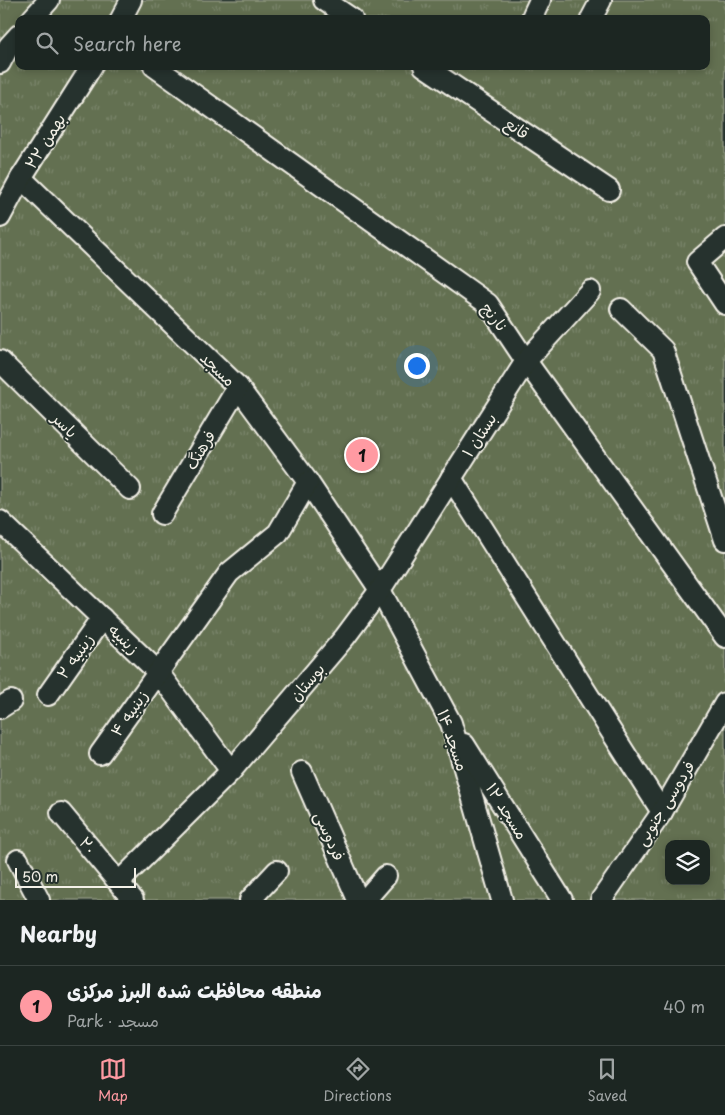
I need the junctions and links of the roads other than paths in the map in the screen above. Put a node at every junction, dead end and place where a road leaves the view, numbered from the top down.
1 (49, 0) edge
2 (131, 0) edge
3 (324, 0) edge
4 (601, 0) edge
5 (36, 15) edge
6 (122, 15) edge
7 (346, 15) edge
8 (593, 15) edge
9 (15, 39) edge
10 (0, 63) edge
11 (89, 70) edge
12 (160, 70) edge
13 (430, 70) edge
14 (21, 178) junction
15 (609, 190) dead end
16 (0, 217) edge
17 (725, 238) edge
18 (590, 291) dead end
19 (725, 304) edge
20 (621, 309) dead end
21 (0, 361) edge
22 (526, 361) junction
23 (238, 387) junction
24 (452, 478) junction
25 (308, 482) junction
26 (130, 489) dead end
27 (162, 514) dead end
28 (0, 521) edge
29 (725, 540) edge
30 (380, 590) junction
31 (102, 618) junction
32 (725, 637) edge
33 (158, 672) junction
34 (48, 695) dead end
35 (725, 703) edge
36 (451, 723) junction
37 (100, 754) dead end
38 (231, 771) junction
39 (302, 772) dead end
40 (662, 812) junction
41 (61, 813) dead end
42 (18, 860) dead end
43 (276, 871) dead end
44 (386, 876) dead end
45 (119, 882) junction
46 (39, 900) edge
47 (133, 900) edge
48 (250, 900) edge
49 (358, 900) edge
50 (365, 900) edge
51 (502, 900) edge
52 (562, 900) edge
53 (601, 900) edge

1 - 5 street
2 - 6 street
3 - 7 street
4 - 8 street
9 - 10 street
11 - 14 street, ۲۲ بهمن
12 - 22 street, نارنج
13 - 15 street, قانع
14 - 16 street, ۲۲ بهمن
14 - 23 street, مسجد
17 - 19 street
18 - 22 street, بستان ۱
20 - 29 street
21 - 26 street, یاسر
22 - 24 street, بستان ۱
22 - 32 street, نارنج
23 - 25 street, مسجد
23 - 27 street, فرهنگ
24 - 30 street, بستان ۱
24 - 40 street
25 - 30 street, مسجد
25 - 33 street, زینبیه ۴
28 - 31 street, زینبیه
30 - 36 street, مسجد ۱۴
30 - 38 street, بوستان
31 - 33 street, زینبیه
31 - 34 street, زینبیه ۲
33 - 37 street, زینبیه ۴
33 - 38 street, زینبیه
35 - 40 street, فردوسی جنوبی
36 - 51 street, مسجد ۱۴
36 - 52 street, مسجد ۱۲
38 - 45 street, بوستان
39 - 49 street, فردوسی
40 - 53 street, فردوسی جنوبی
41 - 45 street, ۲۰
42 - 46 street
43 - 48 street
44 - 50 street
45 - 47 street, ۲۰

